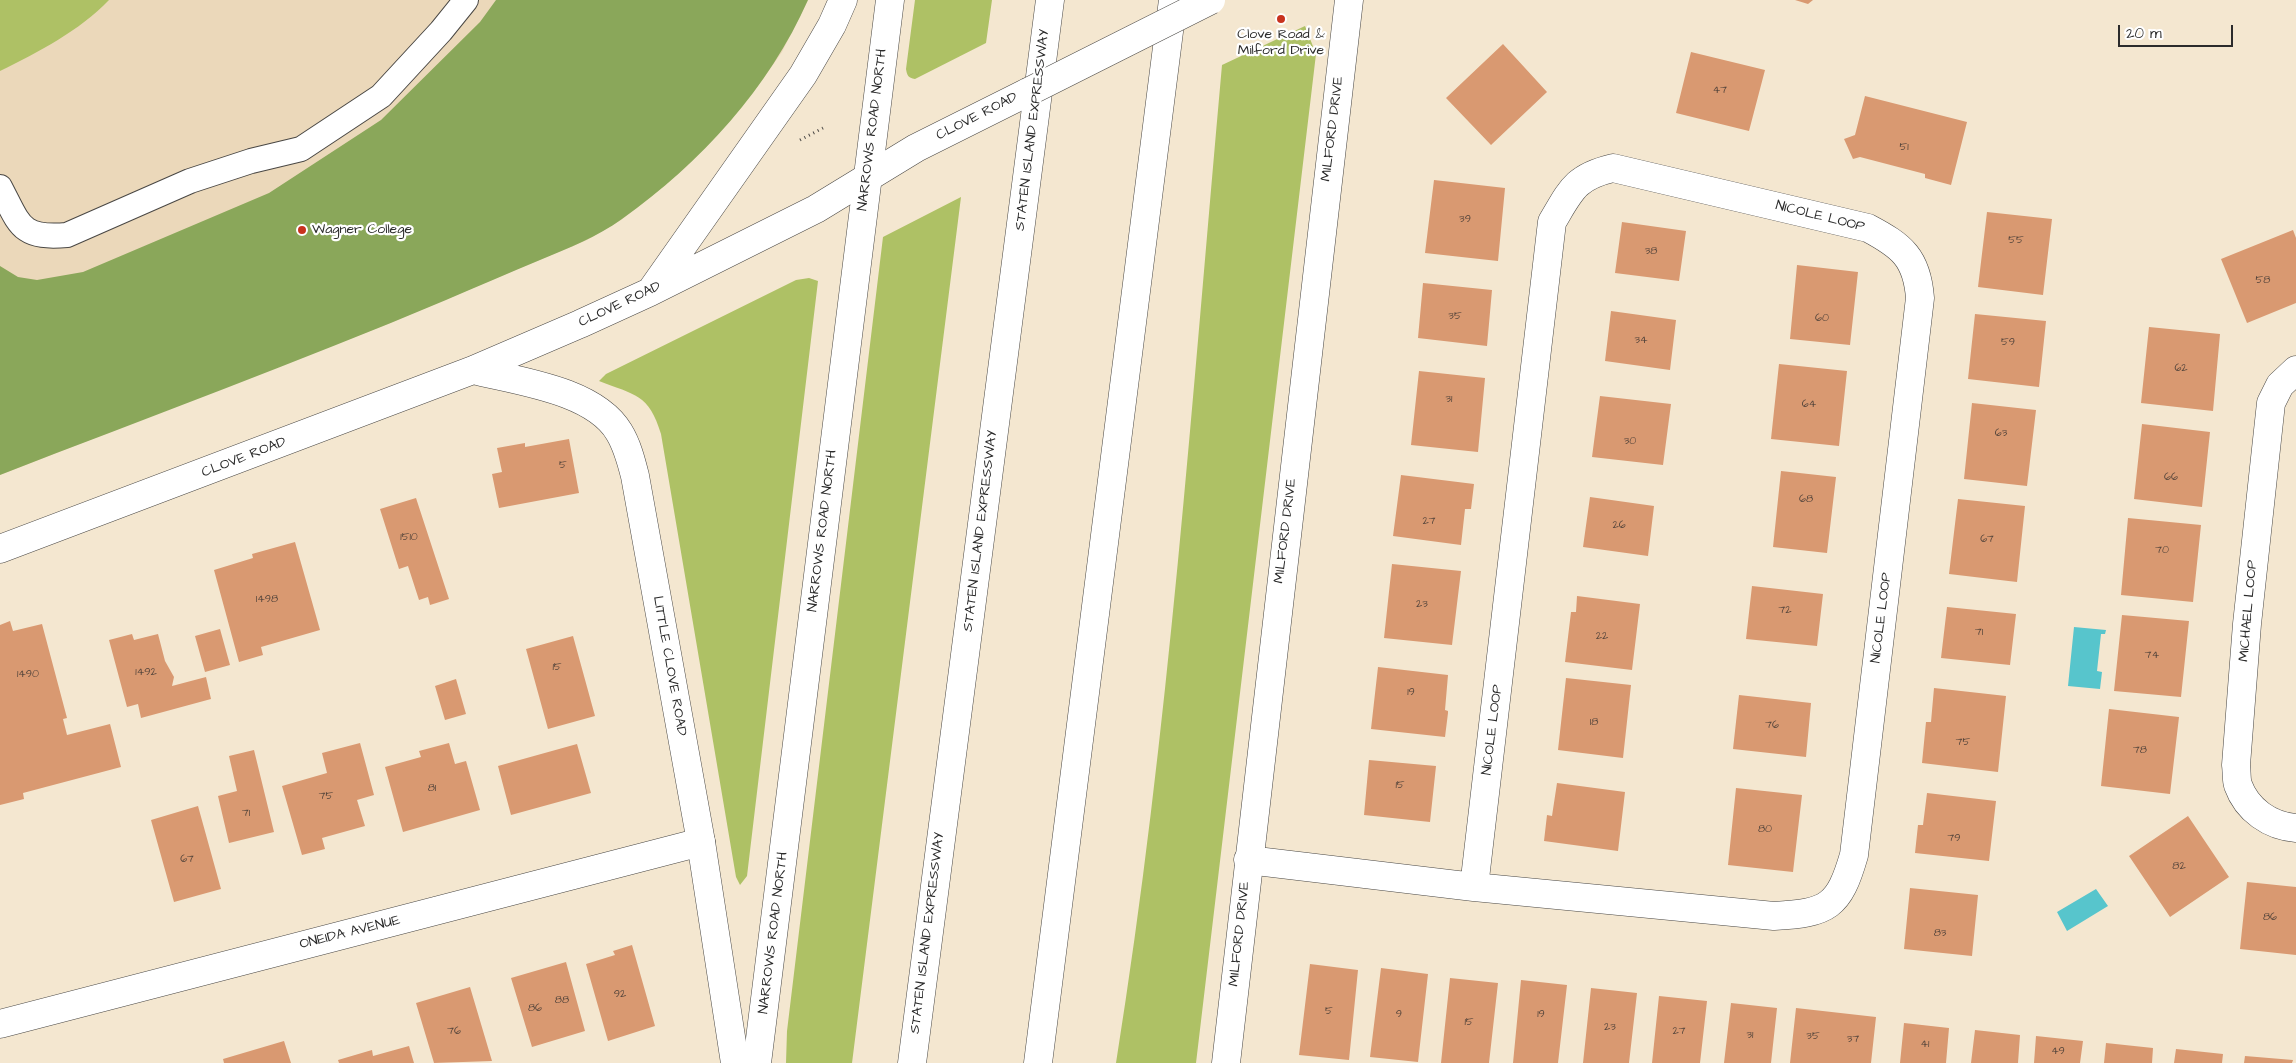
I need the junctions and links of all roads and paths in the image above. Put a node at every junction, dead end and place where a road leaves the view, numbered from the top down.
1 (466, 0) edge
2 (843, 0) edge
3 (890, 0) edge
4 (1050, 0) edge
5 (1173, 0) edge
6 (1211, 0) edge
7 (1349, 0) edge
8 (867, 178) junction
9 (0, 187) edge
10 (650, 292) junction
11 (473, 370) junction
12 (2296, 370) edge
13 (0, 549) edge
14 (2296, 828) edge
15 (701, 842) junction
16 (1248, 860) junction
17 (1474, 887) junction
18 (0, 1024) edge
19 (735, 1063) edge
20 (757, 1063) edge
21 (912, 1063) edge
22 (1038, 1063) edge
23 (1226, 1063) edge

1 - 9 lane
2 - 10 main road
3 - 8 main road, NARROWS ROAD NORTH
4 - 21 main road, STATEN ISLAND EXPRESSWAY
5 - 22 main road
6 - 8 main road, CLOVE ROAD, bridge
7 - 16 main road, MILFORD DRIVE
8 - 10 main road, CLOVE ROAD
8 - 20 main road, NARROWS ROAD NORTH
10 - 11 main road, CLOVE ROAD
11 - 13 main road, CLOVE ROAD
11 - 15 main road, LITTLE CLOVE ROAD
12 - 14 main road, MICHAEL LOOP
15 - 18 main road, ONEIDA AVENUE
15 - 19 main road, LITTLE CLOVE ROAD
16 - 17 main road, NICOLE LOOP
16 - 23 main road, MILFORD DRIVE
17 - 17 main road, NICOLE LOOP

